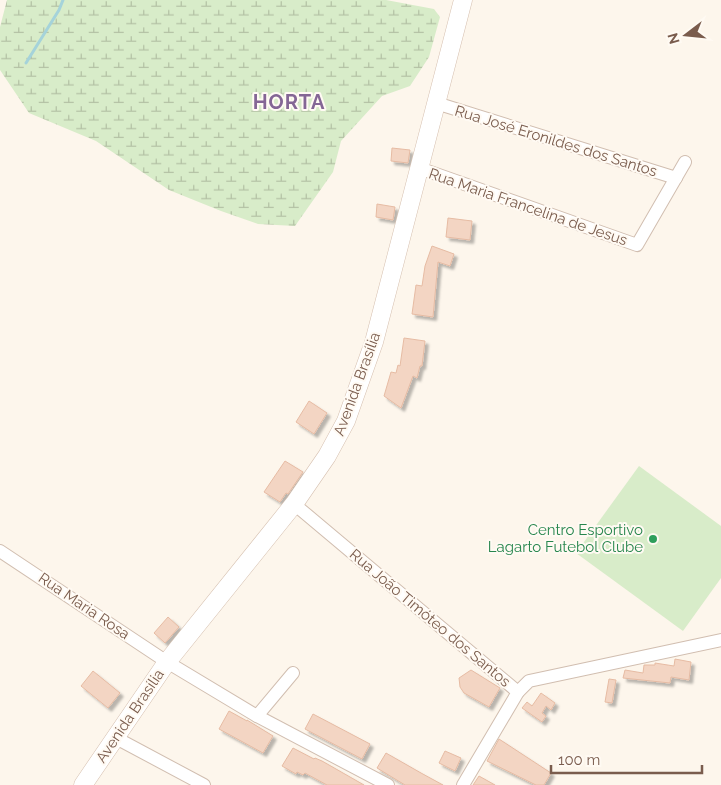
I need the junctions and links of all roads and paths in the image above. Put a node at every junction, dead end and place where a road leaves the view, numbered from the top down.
1 (463, 0) edge
2 (436, 104) junction
3 (685, 162) dead end
4 (419, 168) junction
5 (676, 178) junction
6 (294, 504) junction
7 (0, 551) edge
8 (721, 640) edge
9 (168, 662) junction
10 (293, 673) dead end
11 (518, 692) junction
12 (257, 716) junction
13 (116, 738) junction
14 (83, 785) edge
15 (204, 785) edge
16 (388, 785) edge
17 (462, 785) edge

1 - 2 main road, Avenida Brasília
2 - 4 main road, Avenida Brasília
2 - 5 street, Rua José Eronildes dos Santos
3 - 5 street
4 - 5 street, Rua Maria Francelina de Jesus
4 - 6 main road, Avenida Brasília
6 - 9 main road, Avenida Brasília
6 - 11 street, Rua João Timóteo dos Santos
7 - 9 street, Rua Maria Rosa
8 - 11 street, Rua João Timóteo dos Santos
9 - 12 street, Rua Maria Rosa
9 - 13 main road, Avenida Brasília
10 - 12 street
11 - 17 street
12 - 16 street, Rua Maria Rosa
13 - 14 main road, Avenida Brasília
13 - 15 street

